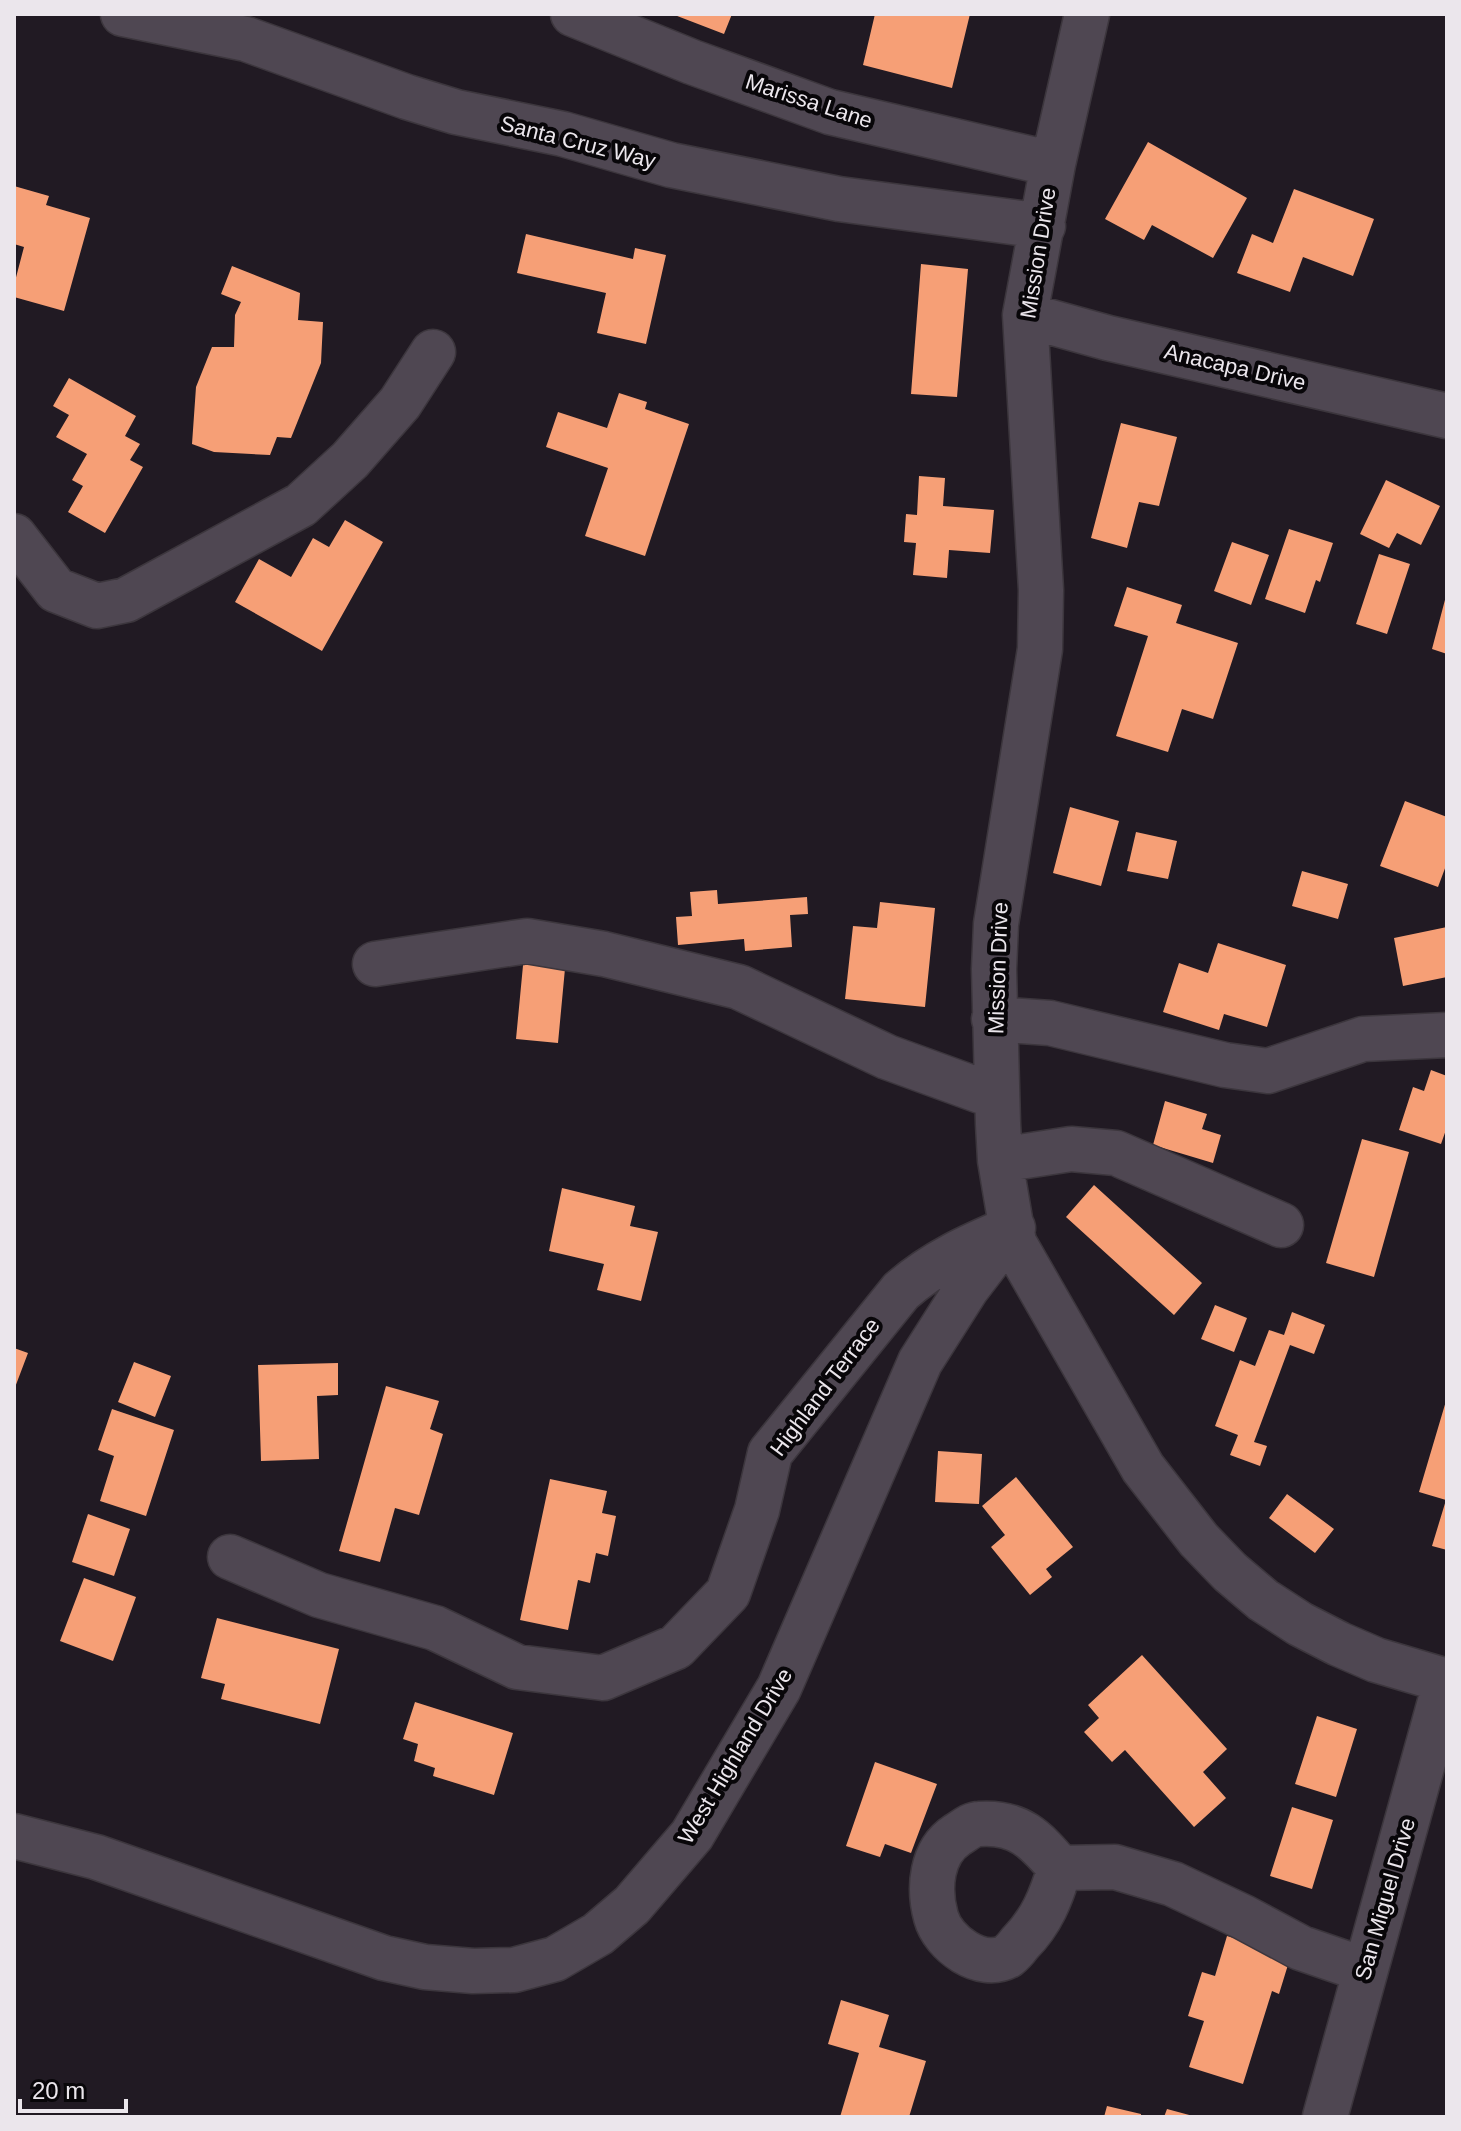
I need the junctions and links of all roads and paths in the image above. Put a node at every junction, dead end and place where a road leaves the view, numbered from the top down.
1 (123, 14) edge
2 (573, 14) edge
3 (1087, 14) edge
4 (1053, 164) junction
5 (1043, 226) junction
6 (1025, 315) junction
7 (433, 352) dead end
8 (1447, 416) edge
9 (14, 536) edge
10 (375, 964) dead end
11 (994, 1019) junction
12 (1447, 1035) edge
13 (997, 1097) junction
14 (1000, 1160) junction
15 (1281, 1225) dead end
16 (1013, 1228) junction
17 (230, 1557) dead end
18 (1446, 1680) edge
19 (14, 1836) edge
20 (1060, 1868) dead end
21 (1365, 1970) junction
22 (1325, 2117) edge

1 - 5 street, Santa Cruz Way
2 - 4 street, Marissa Lane
3 - 4 street, Mission Drive
4 - 5 street, Mission Drive
5 - 6 street, Mission Drive
6 - 8 street, Anacapa Drive
6 - 11 street, Mission Drive
7 - 9 street
10 - 13 street
11 - 12 street
11 - 13 street, Mission Drive
13 - 14 street, Mission Drive
14 - 15 street
14 - 16 street, Mission Drive
16 - 17 street, Highland Terrace
16 - 18 street, Mission Drive
16 - 19 street, West Highland Drive
18 - 21 street, San Miguel Drive
20 - 21 street
21 - 22 street, San Miguel Drive

